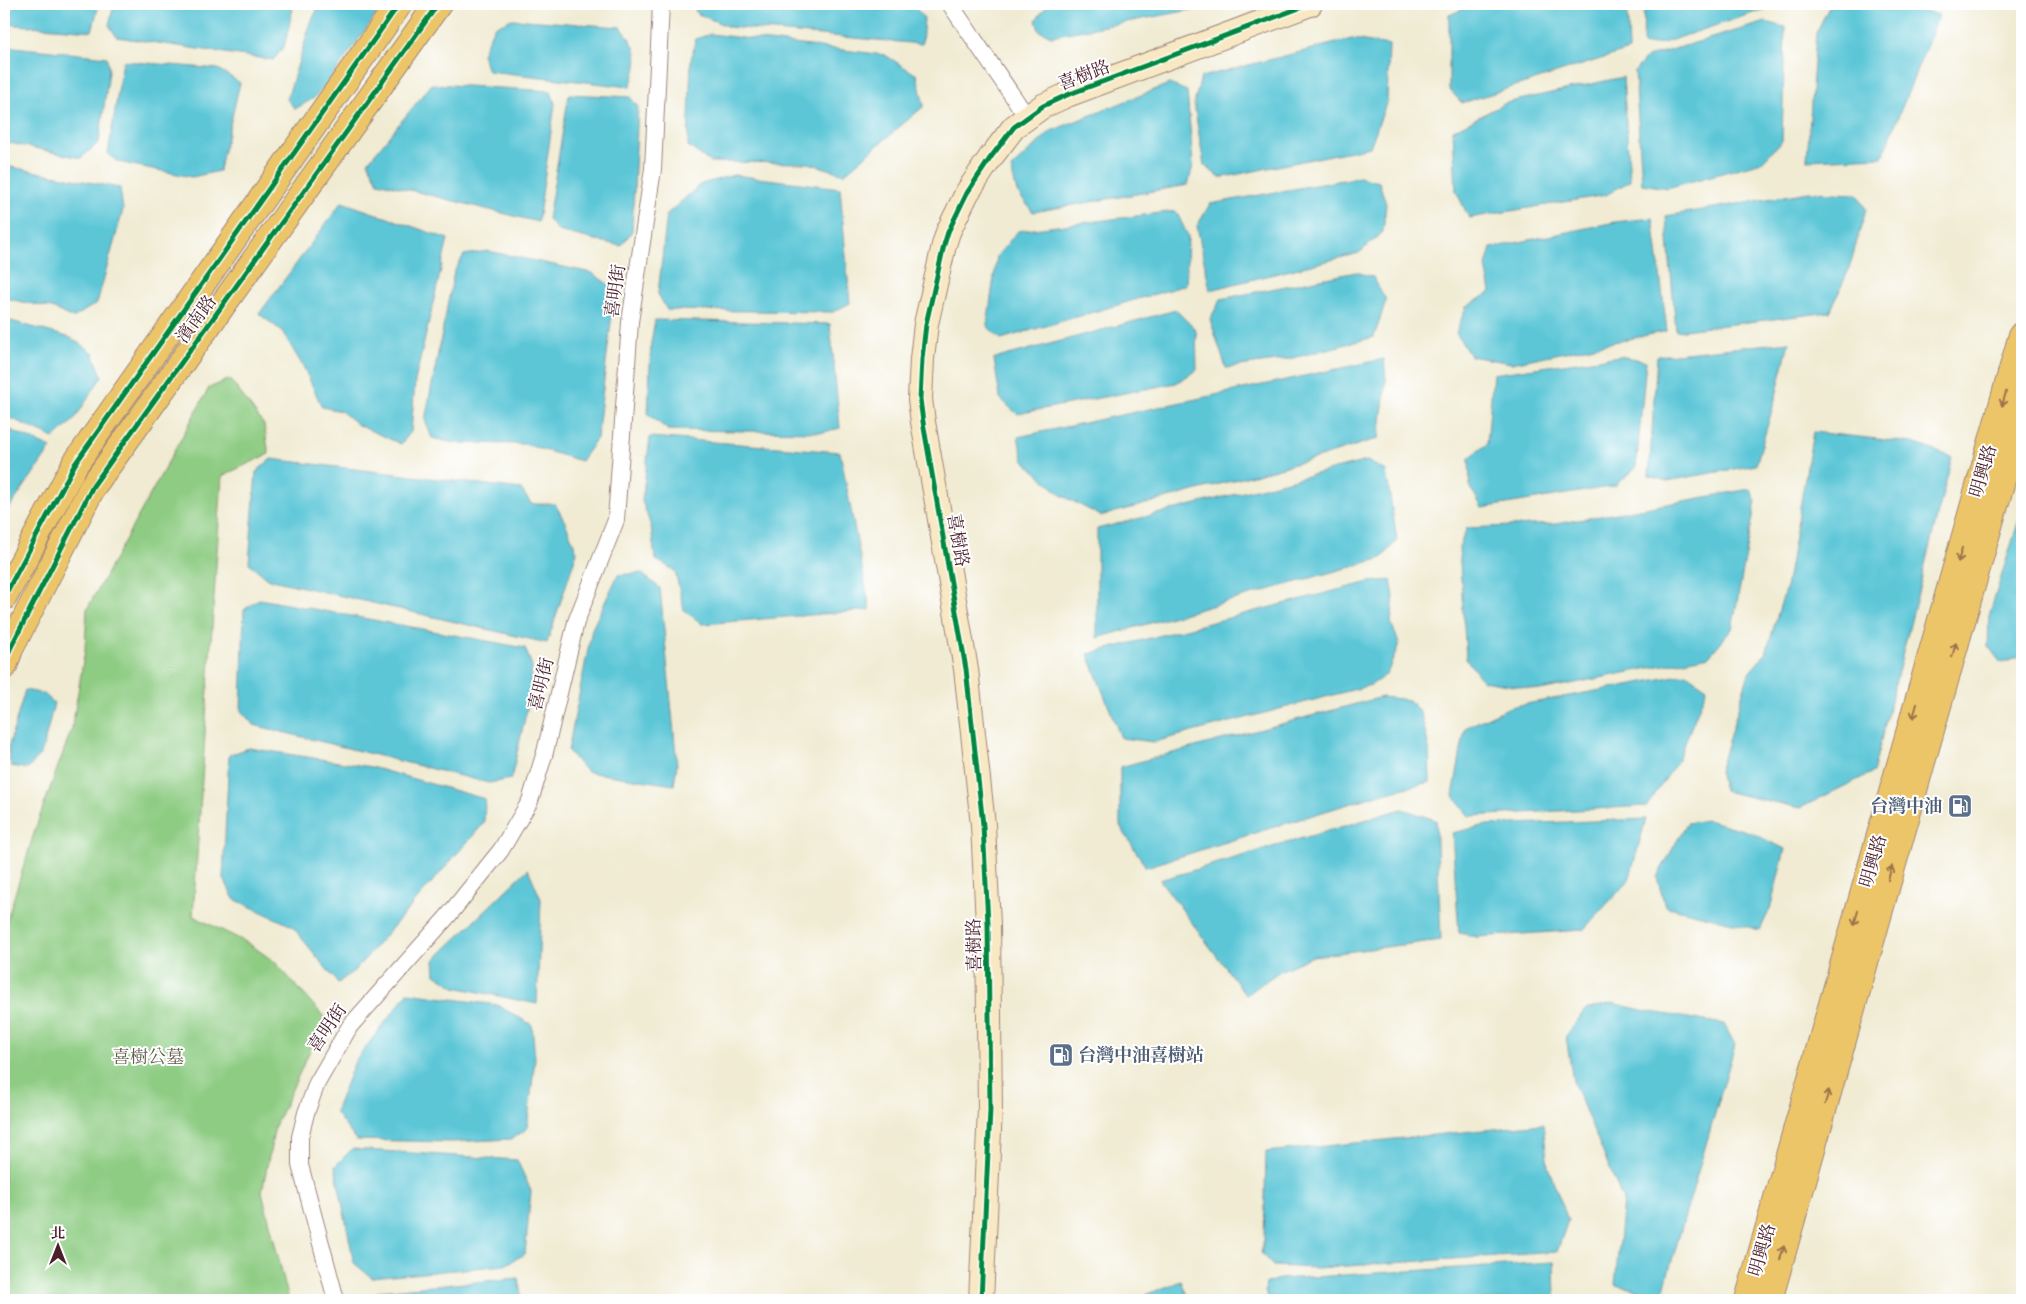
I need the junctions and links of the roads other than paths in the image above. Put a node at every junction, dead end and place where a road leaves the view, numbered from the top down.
1 (399, 4) edge
2 (438, 4) edge
3 (661, 4) edge
4 (950, 4) edge
5 (1310, 4) edge
6 (1027, 117) junction
7 (2022, 335) edge
8 (2022, 410) edge
9 (4, 597) edge
10 (4, 666) edge
11 (336, 1300) edge
12 (981, 1300) edge
13 (1748, 1300) edge
14 (1769, 1300) edge

1 - 9 main road, 濱南路
2 - 10 main road, 濱南路
3 - 11 street, 喜明街
4 - 6 street
5 - 6 street, 喜樹路
6 - 12 street, 喜樹路
7 -> 13 main road, 明興路
14 -> 8 main road, 明興路

